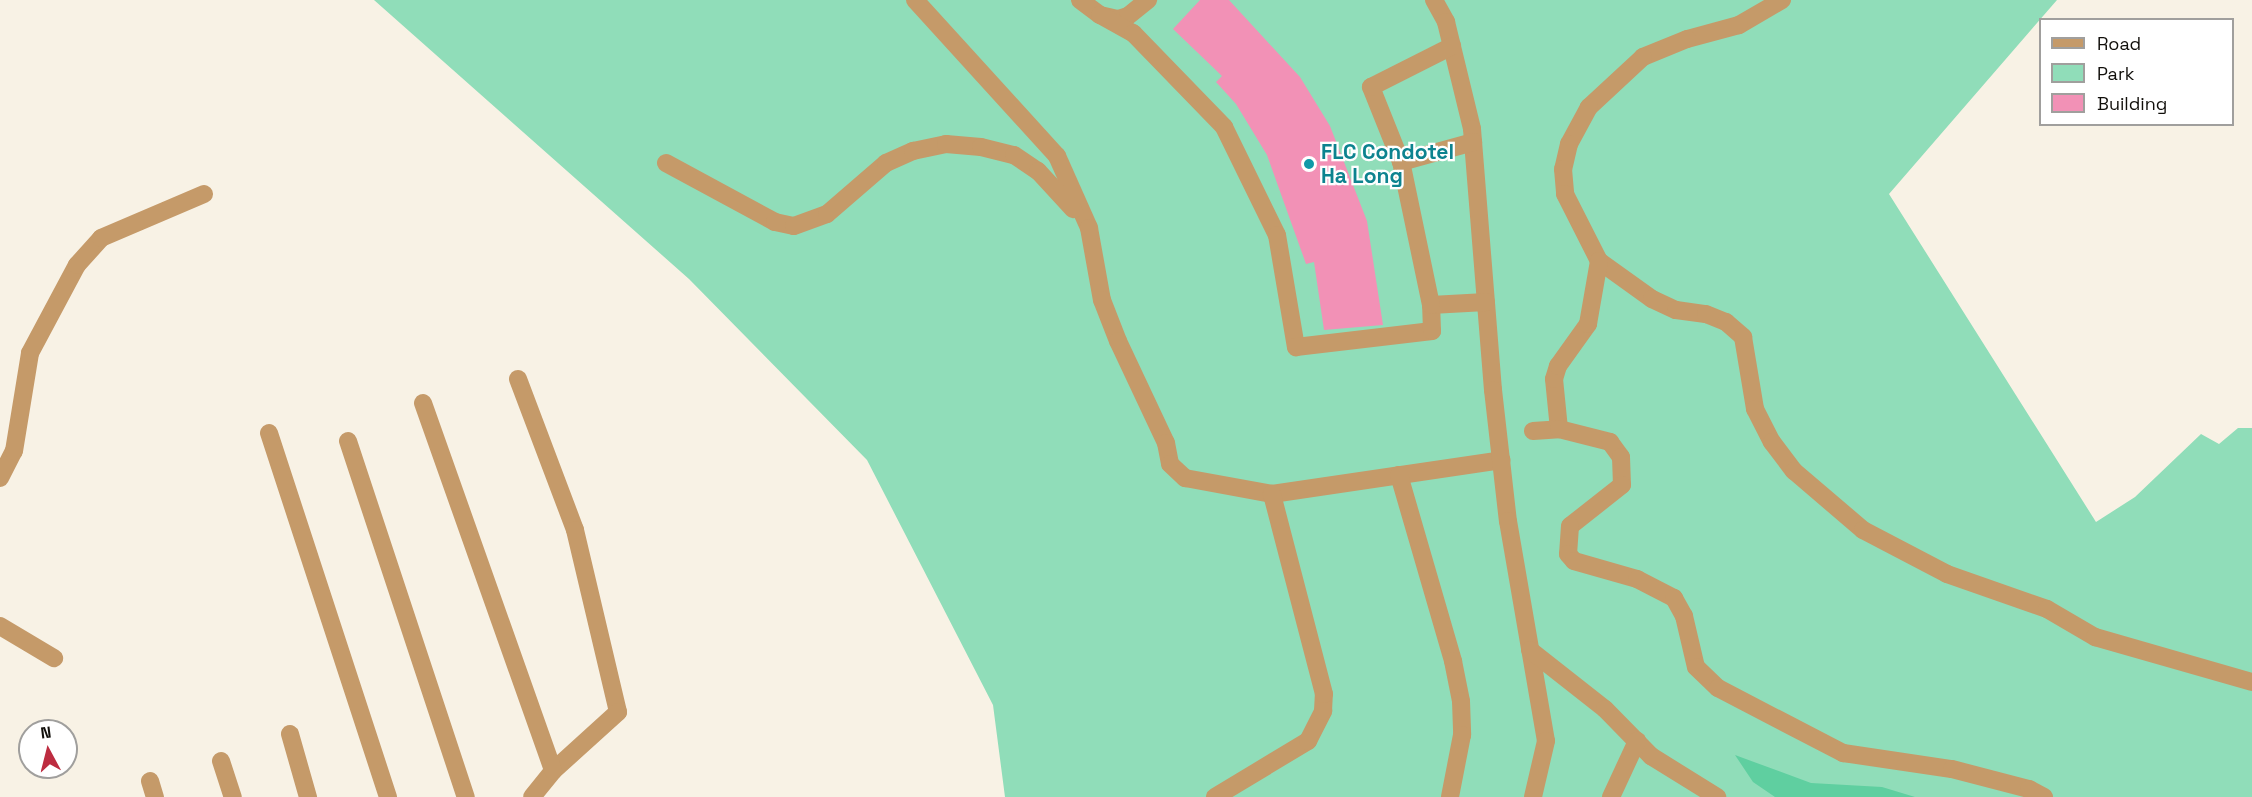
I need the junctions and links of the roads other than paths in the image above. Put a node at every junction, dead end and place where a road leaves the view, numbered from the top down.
1 (915, 0) edge
2 (1080, 0) edge
3 (1148, 0) edge
4 (1782, 0) edge
5 (1443, 2) edge
6 (1100, 15) junction
7 (1452, 46) junction
8 (1473, 142) junction
9 (1401, 162) junction
10 (666, 163) dead end
11 (204, 194) dead end
12 (1089, 228) junction
13 (1599, 261) junction
14 (1486, 302) junction
15 (1431, 305) junction
16 (518, 379) dead end
17 (423, 403) dead end
18 (1559, 429) junction
19 (1533, 430) dead end
20 (269, 434) dead end
21 (348, 441) dead end
22 (1501, 460) junction
23 (1399, 475) junction
24 (0, 478) edge
25 (1272, 494) junction
26 (0, 626) edge
27 (1530, 650) junction
28 (54, 658) dead end
29 (2252, 682) edge
30 (290, 734) dead end
31 (1637, 741) junction
32 (221, 761) dead end
33 (553, 771) junction
34 (233, 797) edge
35 (308, 797) edge
36 (388, 797) edge
37 (466, 797) edge
38 (532, 797) edge
39 (1215, 797) edge
40 (1449, 797) edge
41 (1533, 797) edge
42 (1611, 797) edge
43 (1717, 797) edge
44 (2044, 797) edge

1 - 12 street
2 - 6 street
3 - 6 street
4 - 13 street
5 - 7 street
6 - 15 street
7 - 8 street
7 - 9 street
8 - 9 street
8 - 14 street
9 - 15 street
10 - 12 street
11 - 24 street
12 - 25 street
13 - 18 street
13 - 29 street
14 - 15 street
14 - 22 street
16 - 33 street
17 - 33 street
18 - 19 street
18 - 44 street
20 - 36 street
21 - 37 street
22 - 23 street
22 - 27 street
23 - 25 street
23 - 40 street
25 - 39 street
26 - 28 street
27 - 31 street
27 - 41 street
30 - 35 street
31 - 42 street
31 - 43 street
32 - 34 street
33 - 38 street

